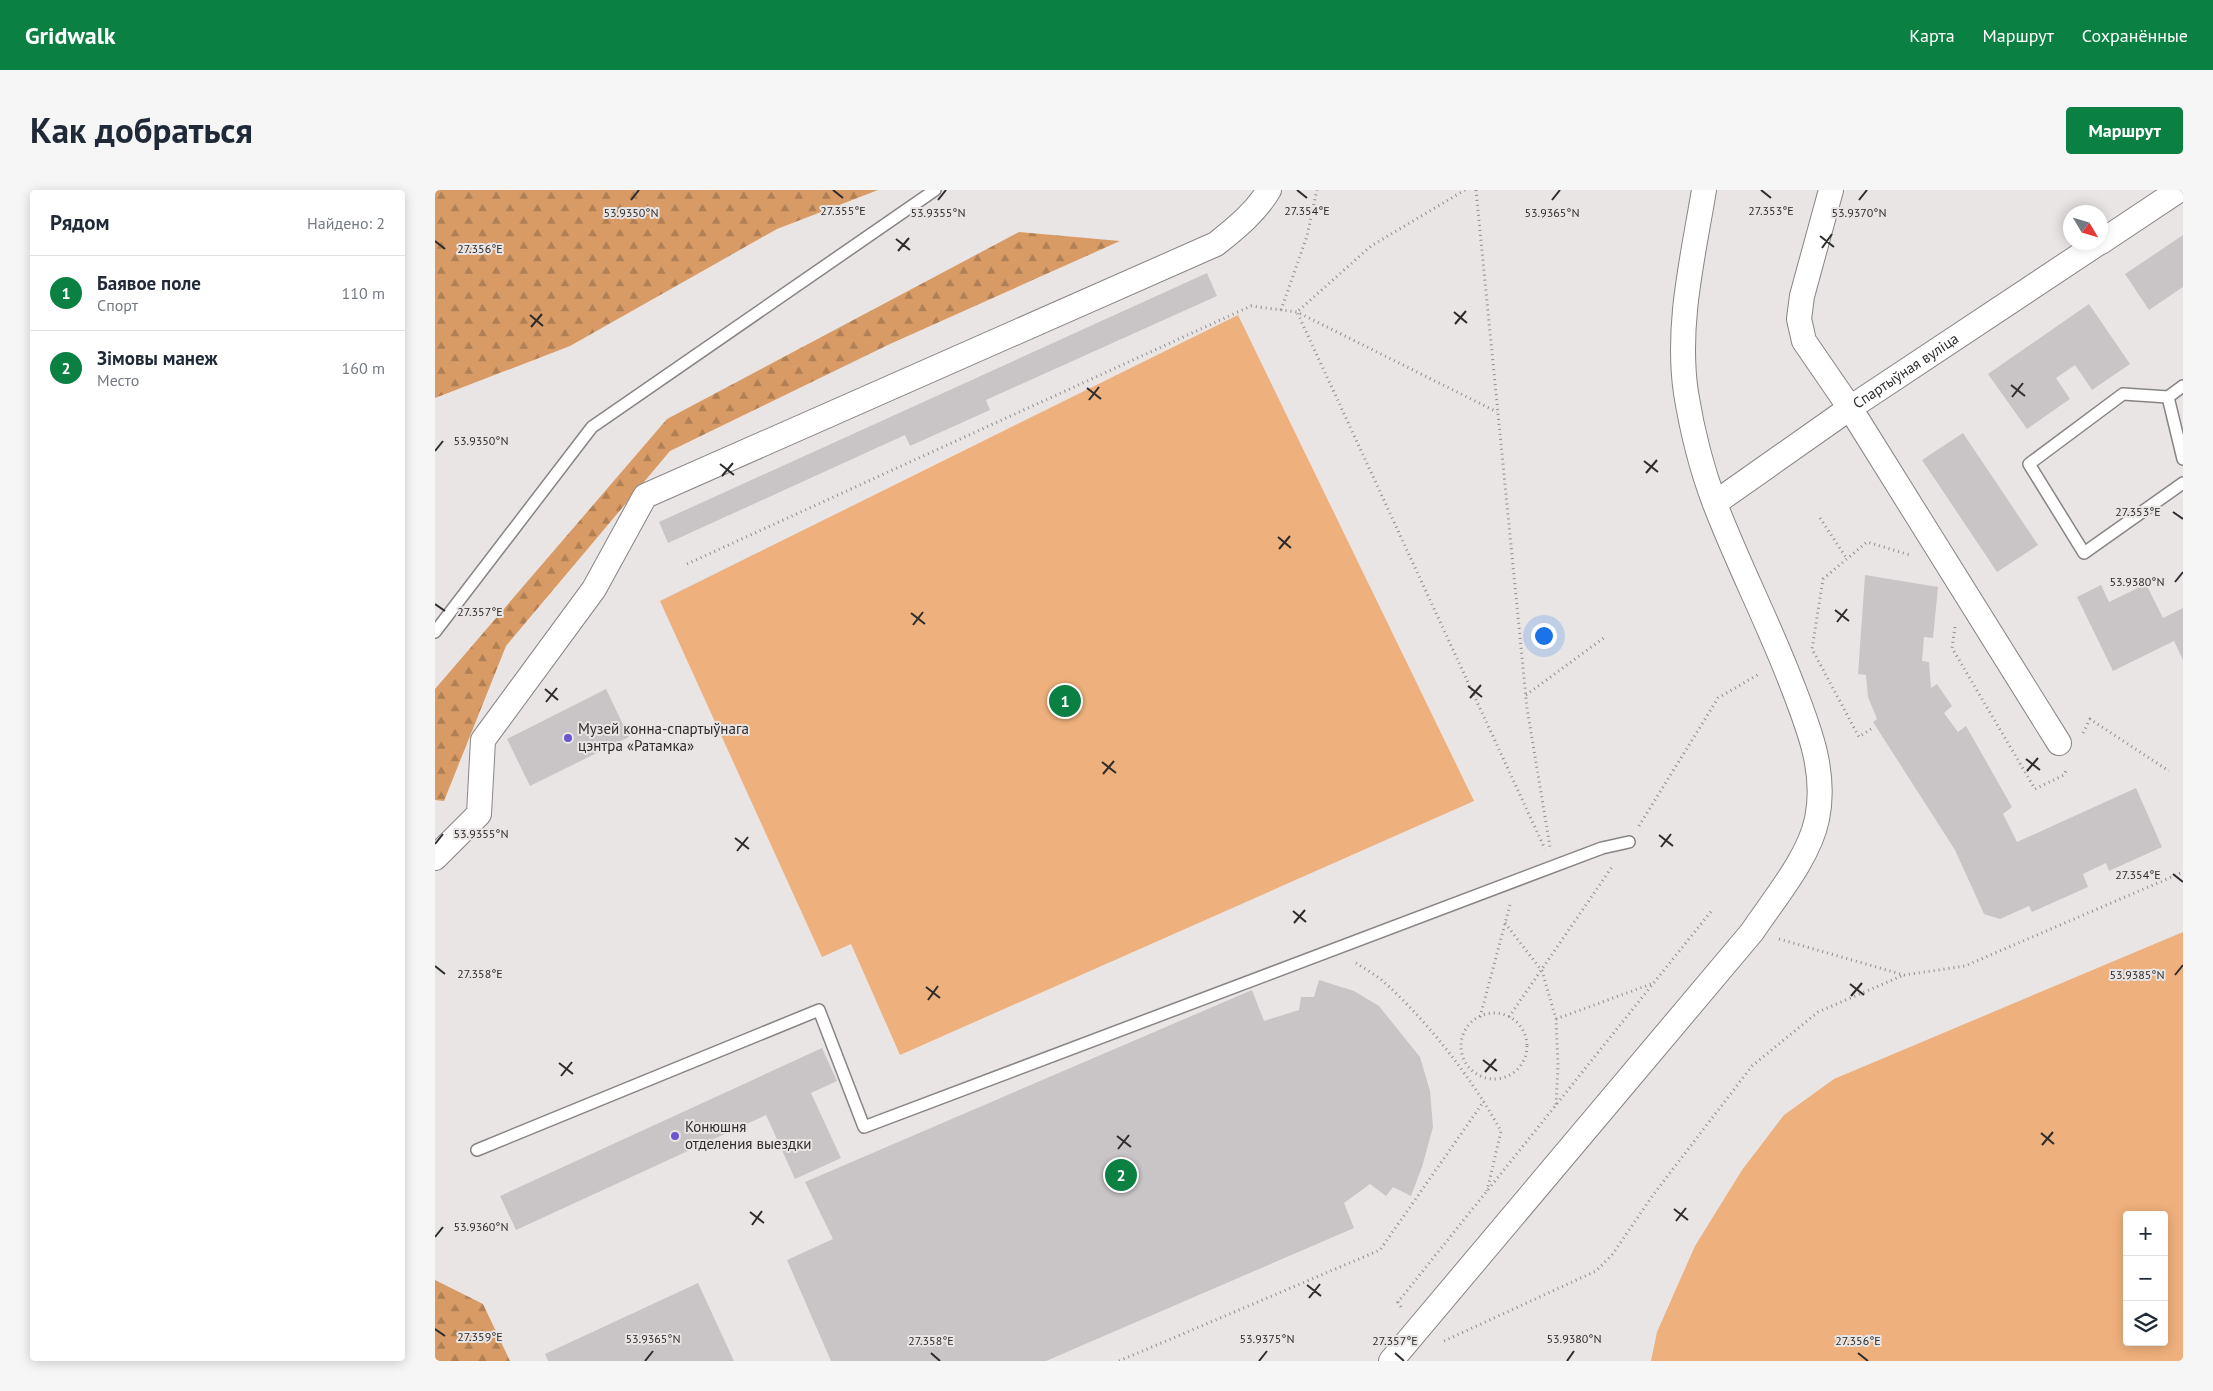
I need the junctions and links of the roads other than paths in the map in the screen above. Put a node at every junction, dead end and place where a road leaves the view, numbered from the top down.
1 (935, 190) edge
2 (1269, 190) edge
3 (1704, 190) edge
4 (1831, 190) edge
5 (2179, 190) edge
6 (2108, 237) edge
7 (2088, 250) edge
8 (2183, 386) edge
9 (2168, 397) junction
10 (1850, 408) junction
11 (2183, 459) edge
12 (2183, 483) edge
13 (1715, 503) junction
14 (435, 632) edge
15 (2069, 742) road end
16 (1629, 842) road end
17 (435, 858) edge
18 (477, 1150) dead end
19 (1391, 1361) edge

1 - 14 lane
2 - 17 street
3 - 13 street
4 - 10 street
5 - 6 street, Спартыўная вуліца
7 - 10 street, Спартыўная вуліца
8 - 9 lane
9 - 11 lane
9 - 12 lane
10 - 13 street, Спартыўная вуліца
10 - 15 street
13 - 19 street
16 - 18 lane

